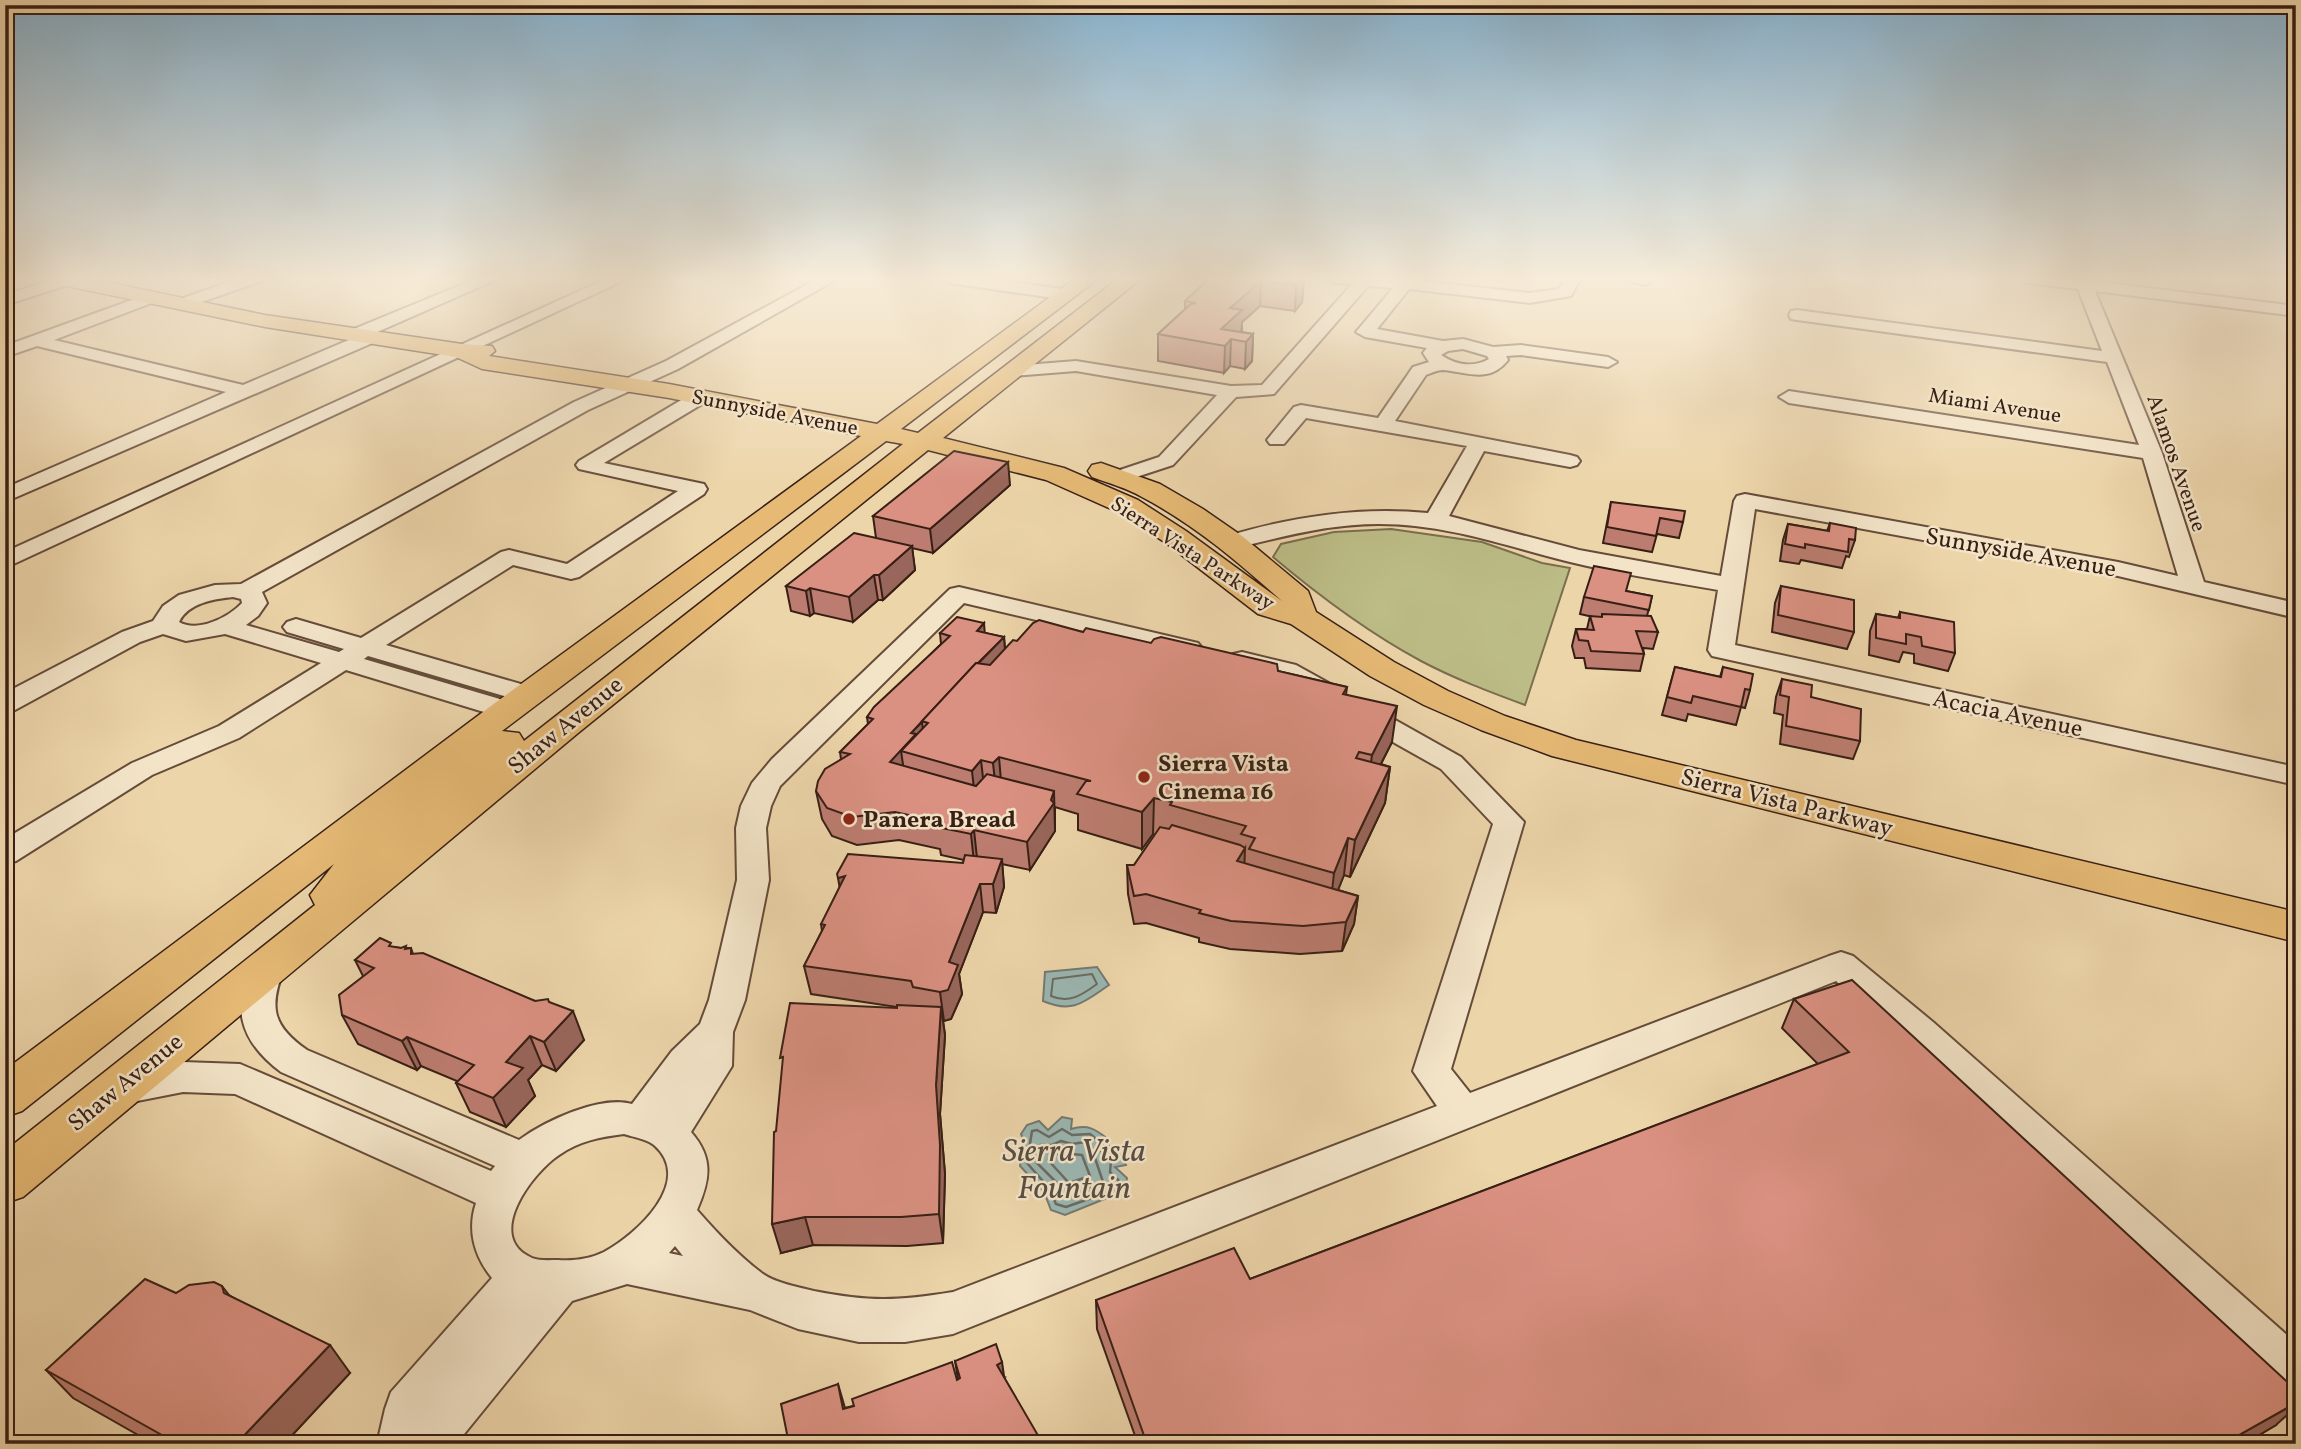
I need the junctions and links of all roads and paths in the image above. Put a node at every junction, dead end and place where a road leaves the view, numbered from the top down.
1 (24, 346) edge
2 (56, 346) edge
3 (342, 346) edge
4 (426, 346) edge
5 (474, 346) edge
6 (706, 346) edge
7 (1008, 346) edge
8 (1310, 346) edge
9 (1411, 346) edge
10 (1473, 346) edge
11 (1477, 346) edge
12 (2019, 346) edge
13 (2110, 346) edge
14 (1044, 347) joint
15 (462, 351) junction
16 (5, 352) edge
17 (1443, 355) junction
18 (2116, 359) junction
19 (1608, 362) dead end
20 (1076, 366) junction
21 (1013, 371) junction
22 (655, 373) junction
23 (626, 384) junction
24 (245, 391) junction
25 (1231, 392) junction
26 (700, 397) junction
27 (1789, 397) dead end
28 (1383, 425) junction
29 (911, 430) junction
30 (1278, 440) dead end
31 (1479, 442) junction
32 (2152, 453) junction
33 (1570, 461) dead end
34 (1055, 474) junction
35 (1118, 477) junction
36 (5, 496) edge
37 (1435, 521) junction
38 (1232, 542) junction
39 (5, 561) edge
40 (1730, 585) junction
41 (2193, 585) junction
42 (246, 603) junction
43 (2296, 611) edge
44 (1302, 617) junction
45 (166, 625) junction
46 (224, 626) junction
47 (365, 647) junction
48 (342, 661) junction
49 (518, 702) junction
50 (5, 704) edge
51 (2296, 776) edge
52 (5, 853) edge
53 (2296, 927) edge
54 (268, 966) junction
55 (111, 1093) junction
56 (5, 1097) edge
57 (1463, 1113) junction
58 (656, 1126) junction
59 (523, 1160) junction
60 (5, 1181) edge
61 (499, 1194) junction
62 (677, 1215) junction
63 (627, 1264) junction
64 (540, 1280) junction
65 (750, 1290) junction
66 (2296, 1374) edge
67 (401, 1444) edge
68 (410, 1444) edge

1 - 16 street
2 - 24 street
3 - 24 street
4 - 15 main road, Sunnyside Avenue
5 - 15 street
6 - 22 street
7 - 29 main road, Shaw Avenue
8 - 25 street
9 - 17 street
10 - 17 street
11 - 19 street
12 - 18 street
13 - 18 street, Alamos Avenue
14 - 20 street
14 - 21 main road, Shaw Avenue
15 - 22 main road, Sunnyside Avenue
15 - 23 main road, Sunnyside Avenue
15 - 39 street
17 - 28 street
18 - 32 street, Alamos Avenue
20 - 21 street
20 - 25 street
21 - 29 main road, Shaw Avenue
22 - 23 street
22 - 29 main road, Sunnyside Avenue
23 - 26 main road, Sunnyside Avenue
23 - 42 street
24 - 36 street
25 - 35 street
26 - 29 main road, Sunnyside Avenue
26 - 47 street
27 - 32 street, Miami Avenue
28 - 30 street
28 - 31 street
29 - 34 main road, Sierra Vista Parkway
29 - 35 main road, Sierra Vista Parkway
29 - 49 main road, Shaw Avenue
29 - 54 main road, Shaw Avenue
31 - 33 street
31 - 37 street
32 - 41 street, Alamos Avenue
34 - 38 main road
34 - 44 main road, Sierra Vista Parkway
35 - 38 main road, Sierra Vista Parkway
37 - 38 street
37 - 40 street
38 - 44 main road, Sierra Vista Parkway
40 - 41 street, Sunnyside Avenue
40 - 51 street, Acacia Avenue
41 - 43 street, Sunnyside Avenue
42 - 45 street
42 - 46 street
42 - 47 street
44 - 53 main road, Sierra Vista Parkway
45 - 46 street
45 - 50 street
46 - 48 street
47 - 48 street
47 - 49 street
48 - 49 street
48 - 52 street
49 - 54 main road
49 - 56 main road, Shaw Avenue
54 - 55 main road, Shaw Avenue
54 - 59 street
55 - 60 main road, Shaw Avenue
55 - 61 street
57 - 58 street
57 - 65 street
57 - 66 street
58 - 59 street
58 - 62 street
59 - 61 street
61 - 64 street
62 - 63 street
62 - 65 street
63 - 64 street
63 - 65 street
64 - 67 street
64 - 68 street

